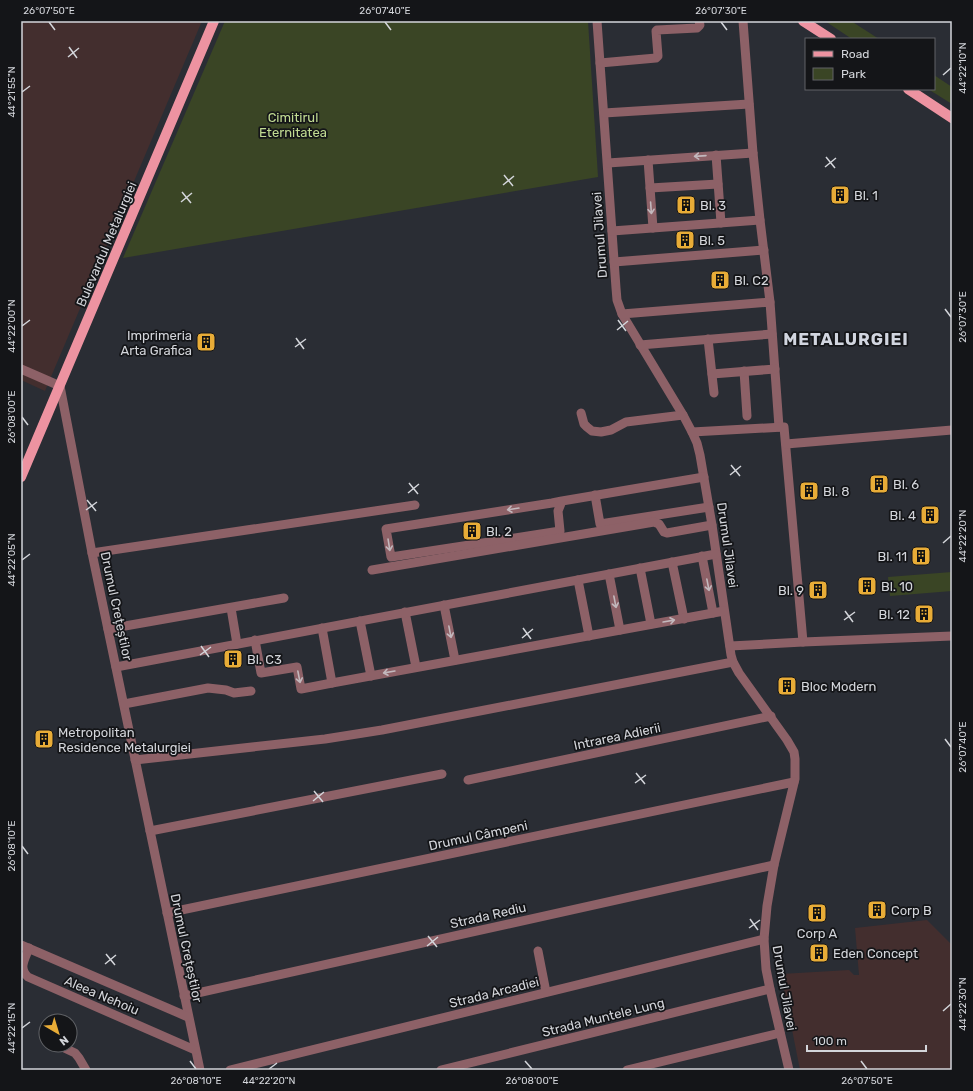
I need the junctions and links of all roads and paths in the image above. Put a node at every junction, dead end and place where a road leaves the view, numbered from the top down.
1 (214, 21) edge
2 (597, 21) edge
3 (699, 21) edge
4 (743, 21) edge
5 (803, 21) edge
6 (829, 38) edge
7 (600, 63) junction
8 (910, 90) edge
9 (749, 104) junction
10 (604, 114) junction
11 (952, 118) edge
12 (753, 153) junction
13 (716, 155) junction
14 (648, 160) junction
15 (608, 163) junction
16 (718, 184) junction
17 (650, 188) junction
18 (760, 220) junction
19 (721, 223) junction
20 (653, 228) junction
21 (612, 231) junction
22 (764, 250) junction
23 (614, 262) junction
24 (770, 302) junction
25 (622, 314) junction
26 (772, 334) junction
27 (708, 339) junction
28 (640, 346) junction
29 (21, 369) edge
30 (775, 369) junction
31 (744, 371) junction
32 (712, 374) junction
33 (60, 386) junction
34 (714, 393) dead end
35 (581, 412) dead end
36 (683, 415) junction
37 (747, 416) dead end
38 (779, 427) junction
39 (952, 430) edge
40 (692, 432) junction
41 (786, 444) junction
42 (21, 477) edge
43 (704, 477) junction
44 (595, 495) junction
45 (562, 501) junction
46 (415, 506) dead end
47 (709, 508) junction
48 (712, 525) junction
49 (92, 553) junction
50 (716, 554) junction
51 (702, 556) junction
52 (672, 562) junction
53 (640, 568) junction
54 (372, 570) dead end
55 (609, 574) junction
56 (578, 580) junction
57 (284, 598) dead end
58 (444, 605) junction
59 (231, 608) junction
60 (405, 612) junction
61 (724, 612) junction
62 (713, 613) junction
63 (684, 619) junction
64 (360, 621) junction
65 (651, 624) junction
66 (322, 628) junction
67 (108, 629) junction
68 (620, 630) junction
69 (589, 636) junction
70 (952, 636) edge
71 (255, 640) junction
72 (803, 642) junction
73 (237, 644) junction
74 (730, 646) junction
75 (455, 660) junction
76 (734, 662) junction
77 (116, 667) junction
78 (416, 668) junction
79 (371, 676) junction
80 (332, 683) junction
81 (251, 691) dead end
82 (124, 704) junction
83 (771, 716) junction
84 (135, 760) junction
85 (442, 774) dead end
86 (468, 780) dead end
87 (794, 782) junction
88 (150, 831) junction
89 (774, 865) junction
90 (167, 913) junction
91 (764, 939) junction
92 (25, 946) edge
93 (538, 951) dead end
94 (770, 989) junction
95 (546, 992) junction
96 (184, 996) junction
97 (188, 1017) junction
98 (780, 1032) junction
99 (195, 1050) junction
100 (75, 1053) edge
101 (86, 1070) edge
102 (200, 1070) edge
103 (230, 1070) edge
104 (441, 1070) edge
105 (627, 1070) edge
106 (789, 1070) edge

1 - 33 main road, Bulevardul Metalurgiei
2 - 7 street, Drumul Jilavei
3 - 7 street
4 - 9 street
5 - 6 main road
7 - 10 street, Drumul Jilavei
8 - 11 main road
9 - 10 street
9 - 12 street
10 - 15 street, Drumul Jilavei
12 - 13 street
12 - 18 street
13 -> 14 street
13 - 16 street
14 - 15 street
14 - 17 street
15 - 21 street, Drumul Jilavei
16 - 17 street
16 - 19 street
17 -> 20 street
18 - 19 street
18 - 22 street
19 - 20 street
20 - 21 street
21 - 23 street, Drumul Jilavei
22 - 23 street
22 - 24 street
23 - 25 street, Drumul Jilavei
24 - 25 street
24 - 26 street
25 - 28 street, Drumul Jilavei
26 - 27 street
26 - 30 street
27 - 28 street
27 - 32 street
28 - 36 street, Drumul Jilavei
29 - 33 street
30 - 31 street
30 - 38 street
31 - 32 street
31 - 37 street
32 - 34 street
33 - 42 main road, Bulevardul Metalurgiei
33 - 49 street, Drumul Crețeștilor
35 - 36 street
36 - 40 street, Drumul Jilavei
38 - 40 street
38 - 41 street
39 - 41 street
40 - 43 street, Drumul Jilavei
41 - 72 street
43 - 44 street
43 - 47 street, Drumul Jilavei
44 - 45 street
44 - 47 street
45 -> 45 street
46 - 49 street
47 - 48 street, Drumul Jilavei
48 - 50 street, Drumul Jilavei
48 - 54 street
49 - 67 street, Drumul Crețeștilor
50 - 51 street
50 - 61 street, Drumul Jilavei
51 - 52 street
51 -> 62 street
52 - 53 street
52 - 63 street
53 - 55 street
53 - 65 street
55 - 56 street
55 -> 68 street
56 - 58 street
56 - 69 street
57 - 59 street
58 - 60 street
58 -> 75 street
59 - 67 street
59 - 73 street
60 - 64 street
60 - 78 street
61 - 62 street
61 - 74 street, Drumul Jilavei
62 - 63 street
65 -> 63 street
64 - 66 street
64 - 79 street
65 - 68 street
66 - 71 street
66 - 80 street
67 - 77 street, Drumul Crețeștilor
68 - 69 street
69 - 75 street
70 - 72 street
71 - 73 street
71 -> 80 street
72 - 74 street
73 - 77 street
74 - 76 street, Drumul Jilavei
75 - 78 street
76 - 83 street, Drumul Jilavei
76 - 84 street
77 - 82 street, Drumul Crețeștilor
78 -> 79 street
79 - 80 street
81 - 82 street
82 - 84 street, Drumul Crețeștilor
83 - 86 street, Intrarea Adierii
83 - 87 street, Drumul Jilavei
84 - 88 street, Drumul Crețeștilor
85 - 88 street
87 - 89 street, Drumul Jilavei
87 - 90 street, Drumul Câmpeni
88 - 90 street, Drumul Crețeștilor
89 - 91 street, Drumul Jilavei
89 - 96 street, Strada Rediu
90 - 96 street, Drumul Crețeștilor
91 - 94 street, Drumul Jilavei
91 - 95 street, Strada Arcadiei
92 - 97 street
92 - 99 street, Aleea Nehoiu
93 - 95 street
94 - 98 street, Drumul Jilavei
94 - 104 street, Strada Muntele Lung
95 - 103 street, Strada Arcadiei
96 - 97 street, Drumul Crețeștilor
97 - 99 street, Drumul Crețeștilor
98 - 105 street
98 - 106 street, Drumul Jilavei
99 - 102 street, Drumul Crețeștilor
100 - 101 street

